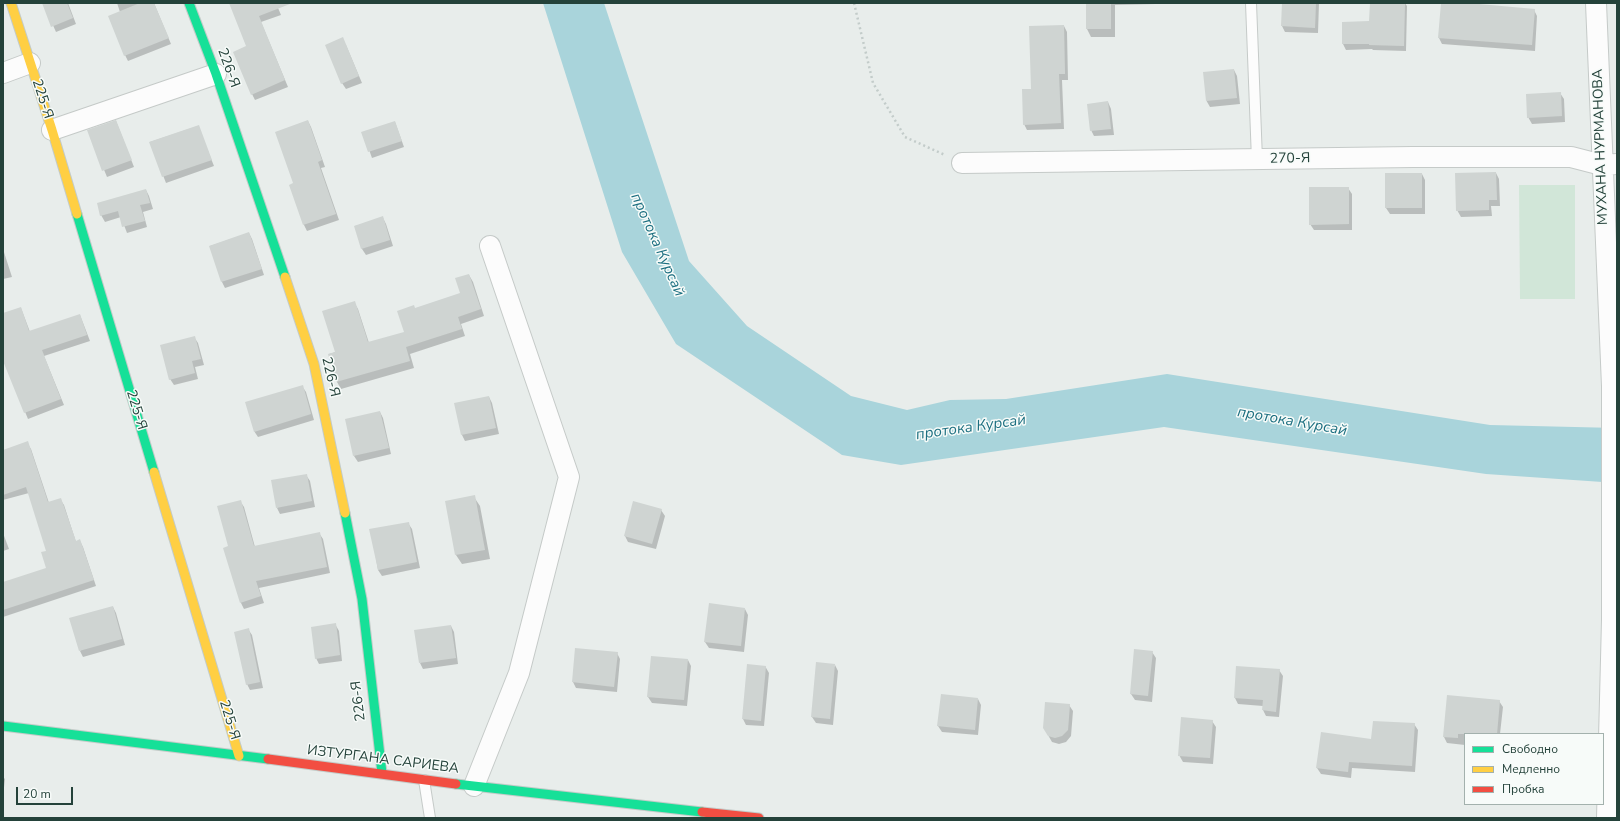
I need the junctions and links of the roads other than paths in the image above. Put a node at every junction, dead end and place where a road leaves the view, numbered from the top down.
1 (12, 3) edge
2 (189, 3) edge
3 (1251, 3) edge
4 (1596, 3) edge
5 (30, 63) junction
6 (3, 73) edge
7 (216, 74) junction
8 (52, 130) junction
9 (1257, 160) junction
10 (962, 163) road end
11 (1610, 165) edge
12 (490, 246) dead end
13 (1613, 699) edge
14 (3, 726) edge
15 (239, 756) junction
16 (382, 773) junction
17 (424, 780) junction
18 (474, 786) junction
19 (430, 818) edge
20 (759, 818) edge
21 (1607, 818) edge

1 - 5 street, 225-Я
2 - 7 street, 226-Я
3 - 9 lane
4 - 11 street, МУХАНА НУРМАНОВА
5 - 6 street, 225-Я
5 - 8 street, 225-Я
7 - 8 street
7 - 16 street, 226-Я
8 - 15 street, 225-Я
9 - 10 street, 270-Я
9 - 11 street, 270-Я
11 - 13 street, МУХАНА НУРМАНОВА
12 - 18 street
13 - 21 street, МУХАНА НУРМАНОВА
14 - 15 street, ИЗТУРГАНА САРИЕВА
15 - 16 street, ИЗТУРГАНА САРИЕВА
16 - 17 street, ИЗТУРГАНА САРИЕВА
17 - 18 street, ИЗТУРГАНА САРИЕВА
17 - 19 lane
18 - 20 street, ИЗТУРГАНА САРИЕВА

